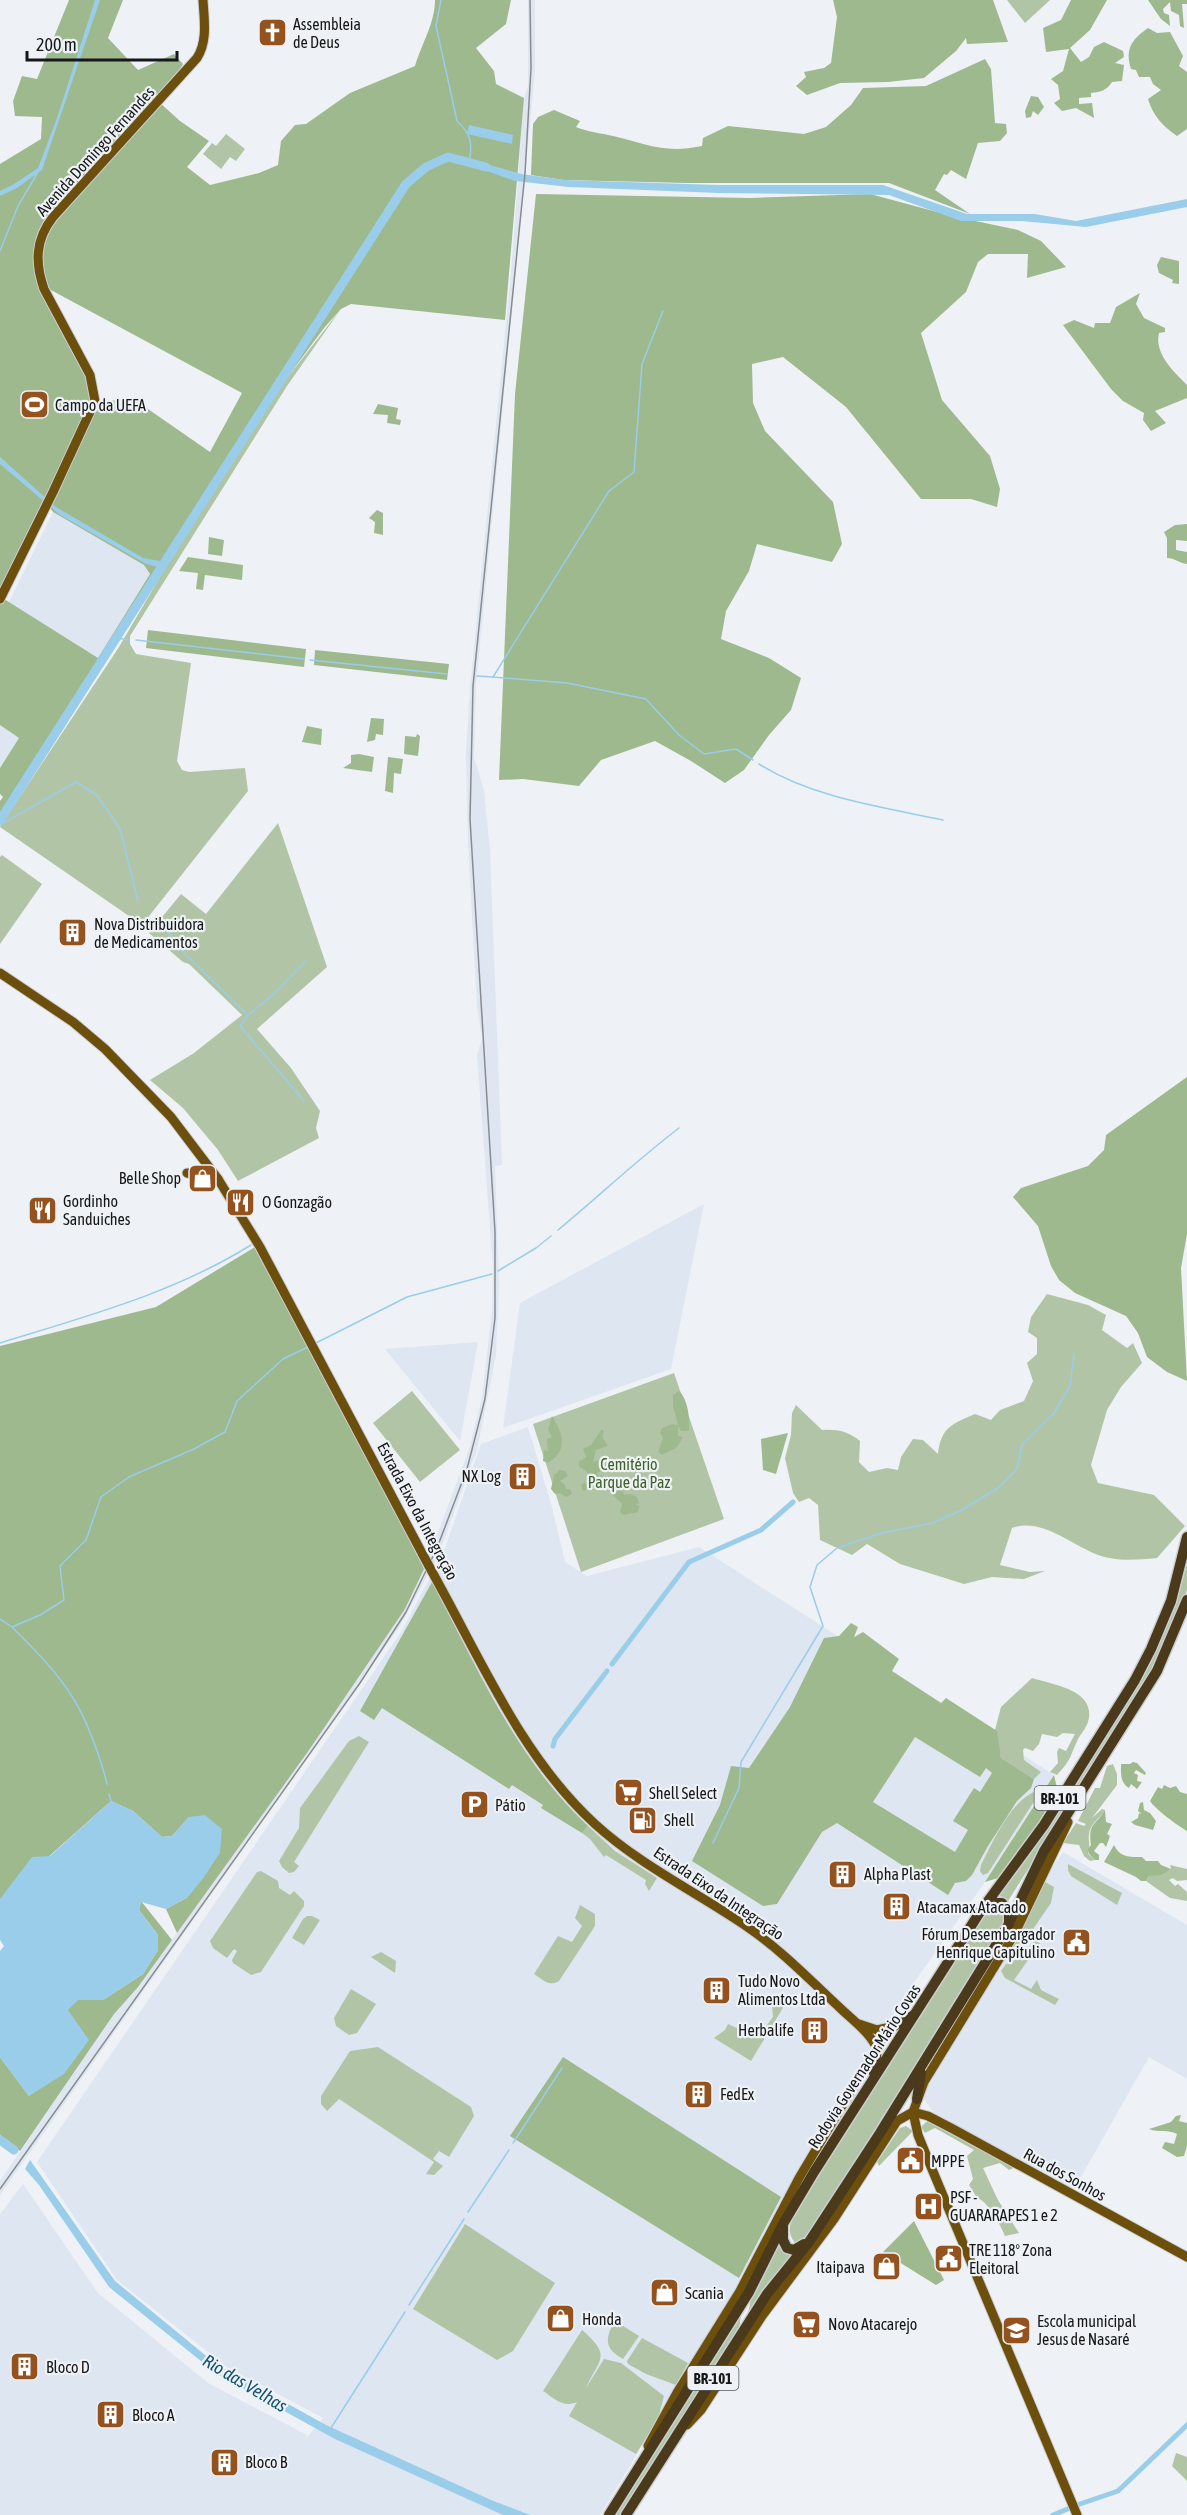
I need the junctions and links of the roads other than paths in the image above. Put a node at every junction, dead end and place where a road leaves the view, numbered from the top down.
1 (203, 0) edge
2 (0, 599) edge
3 (0, 973) edge
4 (187, 1173) dead end
5 (218, 1179) junction
6 (1187, 1537) edge
7 (1187, 1600) edge
8 (1078, 1797) junction
9 (980, 1912) junction
10 (1009, 1924) junction
11 (914, 2015) junction
12 (854, 2022) junction
13 (896, 2025) junction
14 (877, 2049) junction
15 (924, 2061) junction
16 (872, 2081) junction
17 (917, 2099) junction
18 (913, 2112) junction
19 (928, 2116) junction
20 (897, 2121) junction
21 (880, 2133) junction
22 (918, 2134) junction
23 (783, 2224) junction
24 (808, 2242) junction
25 (1187, 2257) edge
26 (676, 2436) junction
27 (644, 2458) junction
28 (609, 2515) edge
29 (626, 2515) edge
30 (1077, 2515) edge

1 - 2 main road, Avenida Domingo Fernandes
3 - 5 main road, Estrada Eixo da Integração
4 - 5 main road
5 - 12 main road, Estrada Eixo da Integração, bridge
6 - 9 highway, Rodovia Governador Mário Covas / BR-101
7 - 8 highway, BR-101
8 - 10 highway, BR-101
8 - 17 main road
9 - 10 highway
9 - 11 highway, Rodovia Governador Mário Covas / BR-101
10 - 15 highway, BR-101
11 - 13 highway
11 - 16 highway, Rodovia Governador Mário Covas / BR-101
12 - 13 main road, Estrada Eixo da Integração
12 - 14 main road, Estrada Eixo da Integração
13 - 14 main road
14 - 16 highway
14 - 27 main road
15 - 17 highway
15 - 21 highway, BR-101
16 - 23 highway, Rodovia Governador Mário Covas / BR-101
17 - 18 main road
17 - 19 main road, Rua dos Sonhos
18 - 19 main road, Rua dos Sonhos
18 - 20 main road
18 - 22 main road
19 - 25 main road, Rua dos Sonhos
20 - 21 highway
20 - 22 main road
20 - 26 main road
21 - 24 highway, BR-101
22 - 30 main road
23 - 24 highway
23 - 27 highway, Rodovia Governador Mário Covas / BR-101
24 - 26 highway, BR-101
26 - 29 highway, BR-101
27 - 28 highway, Rodovia Governador Mário Covas / BR-101

